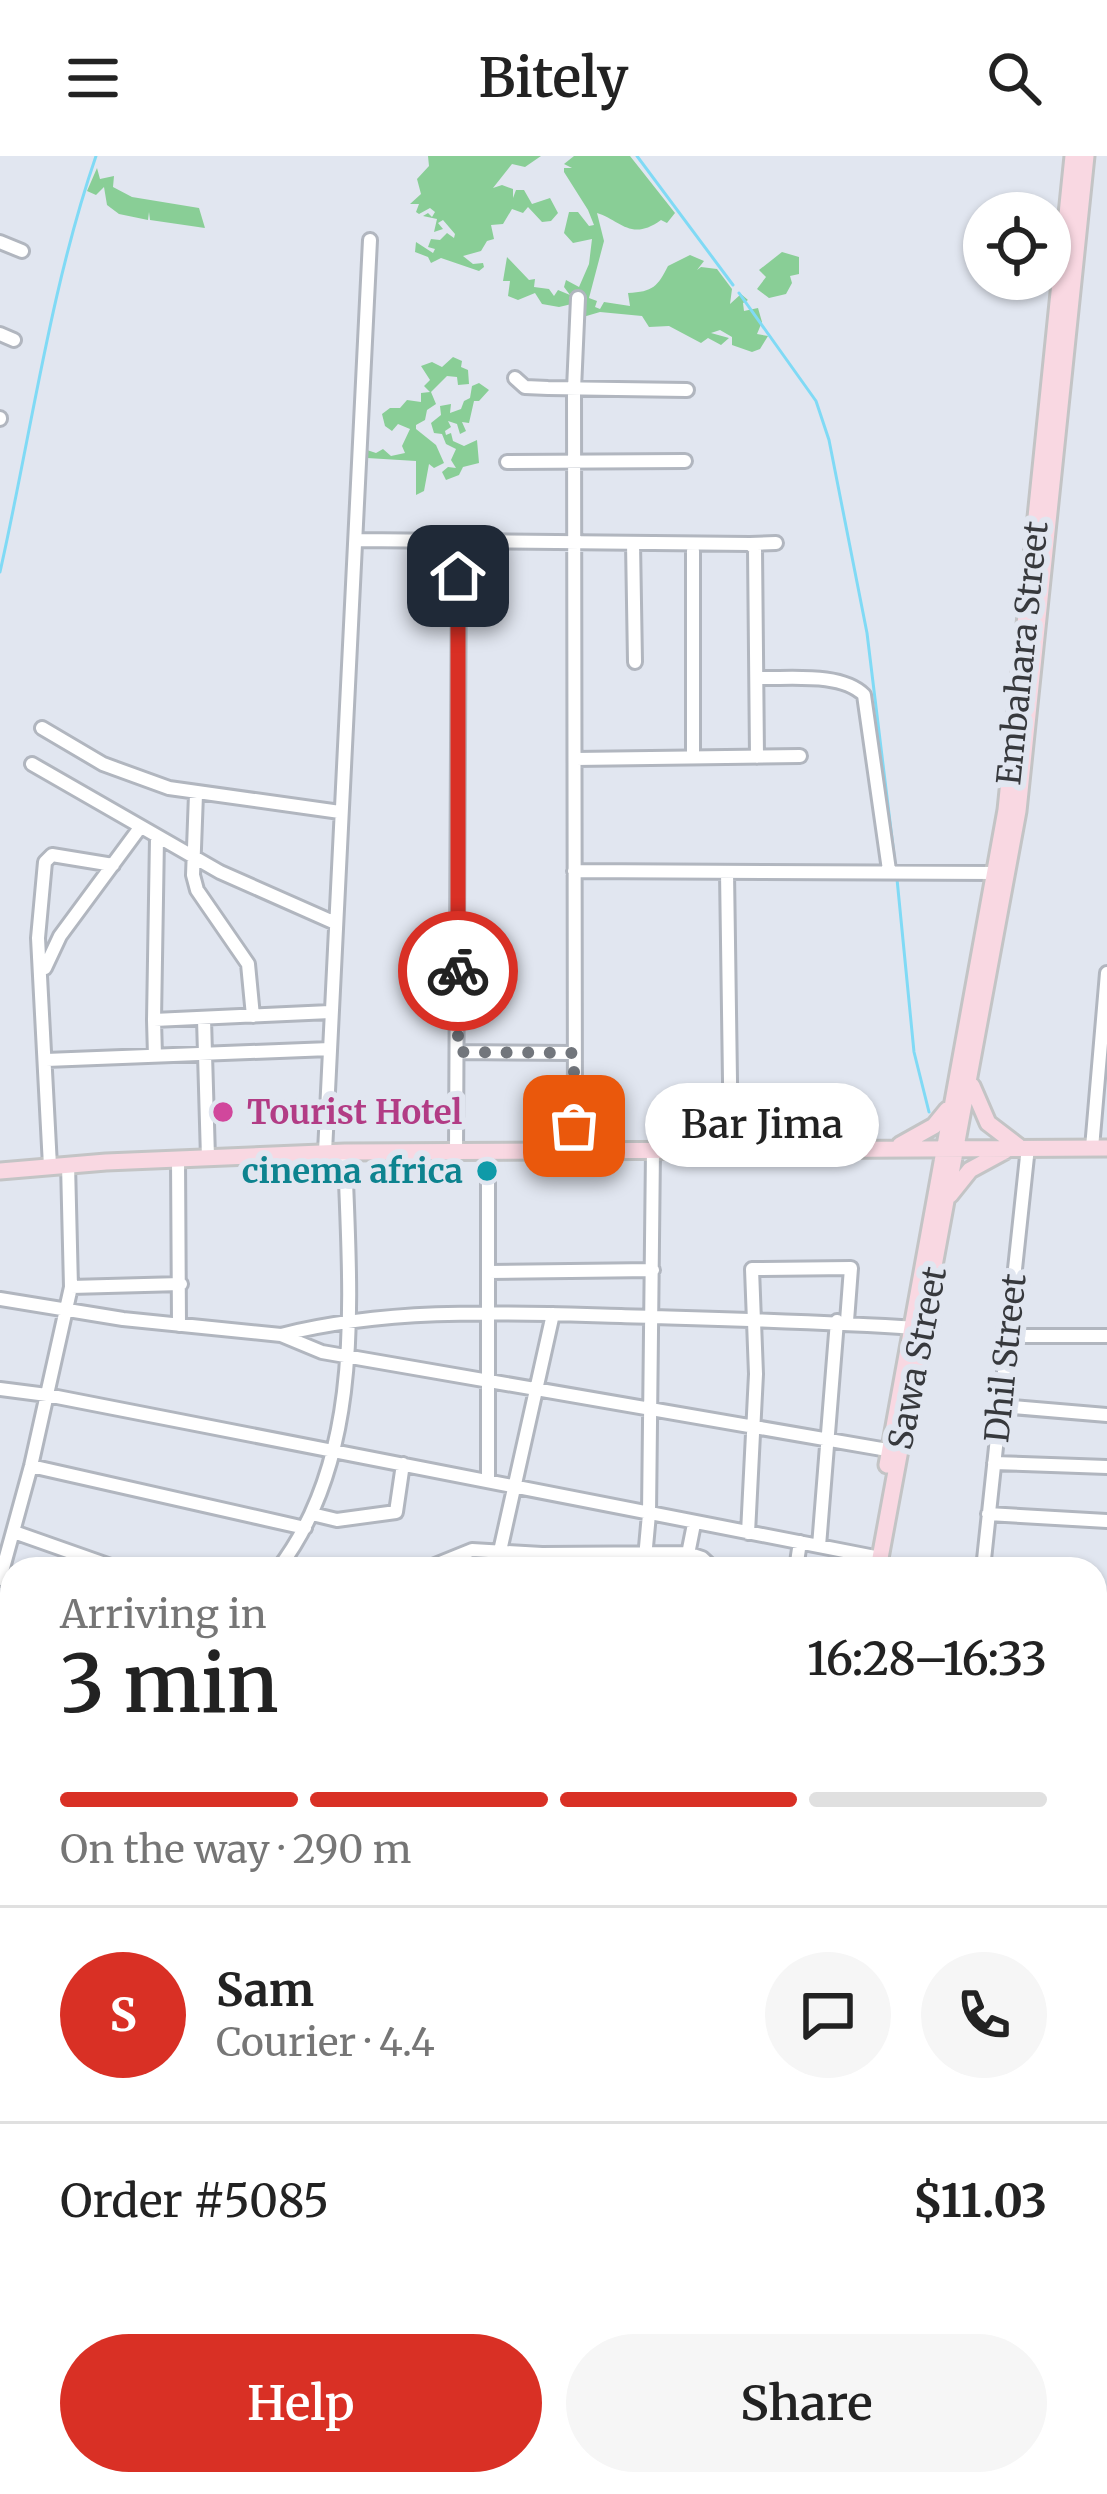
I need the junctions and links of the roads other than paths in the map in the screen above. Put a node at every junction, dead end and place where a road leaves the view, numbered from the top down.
1 (1073, 156) edge
2 (1086, 156) edge
3 (370, 241) dead end
4 (0, 242) edge
5 (22, 251) dead end
6 (578, 298) dead end
7 (514, 378) dead end
8 (574, 388) junction
9 (687, 390) dead end
10 (685, 461) dead end
11 (507, 462) dead end
12 (574, 463) junction
13 (356, 540) junction
14 (458, 542) junction
15 (575, 543) junction
16 (633, 543) junction
17 (776, 543) dead end
18 (750, 544) junction
19 (693, 551) dead end
20 (635, 662) dead end
21 (758, 678) junction
22 (42, 728) dead end
23 (800, 756) dead end
24 (757, 757) junction
25 (693, 758) junction
26 (575, 759) junction
27 (32, 764) dead end
28 (196, 794) junction
29 (340, 812) junction
30 (140, 829) junction
31 (157, 838) junction
32 (192, 857) junction
33 (112, 865) junction
34 (890, 870) junction
35 (574, 871) junction
36 (727, 872) junction
37 (1002, 873) junction
38 (333, 922) junction
39 (1107, 974) edge
40 (42, 975) junction
41 (330, 1012) junction
42 (253, 1016) junction
43 (204, 1019) junction
44 (154, 1021) junction
45 (330, 1048) junction
46 (458, 1052) junction
47 (574, 1053) junction
48 (1103, 1053) edge
49 (205, 1054) junction
50 (155, 1056) junction
51 (46, 1060) junction
52 (970, 1080) junction
53 (953, 1103) junction
54 (900, 1147) junction
55 (951, 1147) junction
56 (1020, 1147) junction
57 (1099, 1148) edge
58 (653, 1150) junction
59 (731, 1150) junction
60 (456, 1151) junction
61 (488, 1151) junction
62 (575, 1151) junction
63 (325, 1152) junction
64 (345, 1152) junction
65 (208, 1158) junction
66 (178, 1159) junction
67 (68, 1164) junction
68 (50, 1166) junction
69 (5, 1169) edge
70 (944, 1193) junction
71 (653, 1270) junction
72 (488, 1272) junction
73 (181, 1284) junction
74 (71, 1287) junction
75 (0, 1299) edge
76 (66, 1309) junction
77 (553, 1314) junction
78 (486, 1315) junction
79 (652, 1317) junction
80 (756, 1317) junction
81 (350, 1319) junction
82 (842, 1321) junction
83 (179, 1325) junction
84 (918, 1328) junction
85 (281, 1335) junction
86 (1008, 1336) junction
87 (1107, 1336) edge
88 (347, 1357) junction
89 (487, 1383) junction
90 (0, 1389) edge
91 (535, 1390) junction
92 (46, 1394) junction
93 (1000, 1406) junction
94 (647, 1409) junction
95 (1107, 1415) edge
96 (754, 1426) junction
97 (826, 1438) junction
98 (332, 1450) junction
99 (895, 1451) junction
100 (994, 1463) junction
101 (404, 1464) junction
102 (31, 1466) junction
103 (1107, 1467) edge
104 (488, 1480) junction
105 (513, 1486) junction
106 (312, 1514) junction
107 (649, 1514) junction
108 (988, 1514) junction
109 (1107, 1521) edge
110 (694, 1524) junction
111 (305, 1528) junction
112 (14, 1532) junction
113 (748, 1533) junction
114 (800, 1542) junction
115 (819, 1546) junction
116 (500, 1551) junction
117 (687, 1553) junction
118 (646, 1554) junction
119 (7, 1557) edge
120 (85, 1557) edge
121 (286, 1557) edge
122 (452, 1557) edge
123 (646, 1557) edge
124 (686, 1557) edge
125 (699, 1557) edge
126 (798, 1557) edge
127 (855, 1557) edge
128 (875, 1557) edge
129 (983, 1557) edge

1 - 37 main road, Embahara Street
2 - 37 main road, Embahara Street
3 - 13 street
4 - 5 street
6 - 8 street
7 - 8 street
8 - 9 street
8 - 12 street
10 - 12 street
11 - 12 street
12 - 15 street
13 - 14 street
13 - 29 street
14 - 15 street
14 - 46 street
15 - 16 street
15 - 26 street
16 - 18 street
16 - 20 street
17 - 18 street
18 - 21 street
19 - 25 street
21 - 24 street
21 - 34 street
22 - 28 street
23 - 24 street
24 - 25 street
25 - 26 street
26 - 35 street
27 - 30 street
28 - 29 street
28 - 32 street
29 - 38 street
30 - 31 street
30 - 33 street
31 - 32 street
31 - 44 street
32 - 38 street
32 - 42 street
33 - 40 street
33 - 40 street
34 - 36 street
34 - 37 street
35 - 36 street
35 - 47 street
36 - 59 street
37 - 52 main road, Embahara Street
37 - 53 main road, Embahara Street
38 - 41 street
39 - 48 street
40 - 51 street
41 - 42 street
41 - 45 street
42 - 43 street
43 - 44 street
43 - 49 street
44 - 50 street
45 - 49 street
45 - 63 street
46 - 47 street
46 - 60 street
47 - 62 street
48 - 57 street
49 - 50 street
49 - 65 street
50 - 51 street
51 - 68 street
52 - 55 main road, Embahara Street
52 - 56 main road
53 - 54 main road
53 - 55 main road, Embahara Street
54 - 55 main road
54 - 59 main road
54 - 70 main road
55 - 56 main road
55 - 70 main road, Sawa Street
56 - 57 main road
56 - 70 main road
56 - 86 street, Dhil Street
58 - 59 main road
58 - 62 main road
58 - 71 street
60 - 61 main road
60 - 64 main road
61 - 62 main road
61 - 72 street
63 - 64 main road
63 - 65 main road
64 - 81 street
65 - 66 main road
66 - 67 main road
66 - 73 street
67 - 68 main road
67 - 74 street
68 - 69 main road
70 - 84 main road, Sawa Street
71 - 72 street
71 - 79 street
72 - 78 street
73 - 74 street
73 - 83 street
74 - 76 street
75 - 76 street
76 - 83 street
76 - 92 street
77 - 78 street
77 - 79 street
77 - 91 street
78 - 81 street
78 - 89 street
79 - 80 street
79 - 94 street
80 - 82 street
80 - 82 street
80 - 96 street
81 - 85 street
81 - 88 street
82 - 84 street
82 - 97 street
83 - 85 street
84 - 99 main road, Sawa Street
85 - 88 street
86 - 87 street
86 - 93 street, Dhil Street
88 - 89 street
88 - 98 street
89 - 91 street
89 - 104 street
90 - 92 street
91 - 94 street
91 - 105 street
92 - 98 street
92 - 102 street
93 - 95 street
93 - 100 street, Dhil Street
94 - 96 street
94 - 107 street
96 - 97 street
96 - 113 street
97 - 99 street
97 - 115 street
98 - 101 street
98 - 106 street
99 - 128 main road, Sawa Street
100 - 103 street
100 - 108 street, Dhil Street
101 - 104 street
101 - 106 street
102 - 111 street
102 - 112 street
104 - 105 street
105 - 107 street
105 - 116 street
106 - 111 street
107 - 110 street
107 - 118 street
108 - 109 street
108 - 129 street, Dhil Street
110 - 113 street
110 - 117 street
111 - 121 street
112 - 119 street
112 - 120 street
113 - 114 street
114 - 115 street
114 - 126 street
115 - 127 street
116 - 118 street
116 - 122 street
117 - 118 street
117 - 124 street
117 - 125 street
118 - 123 street

